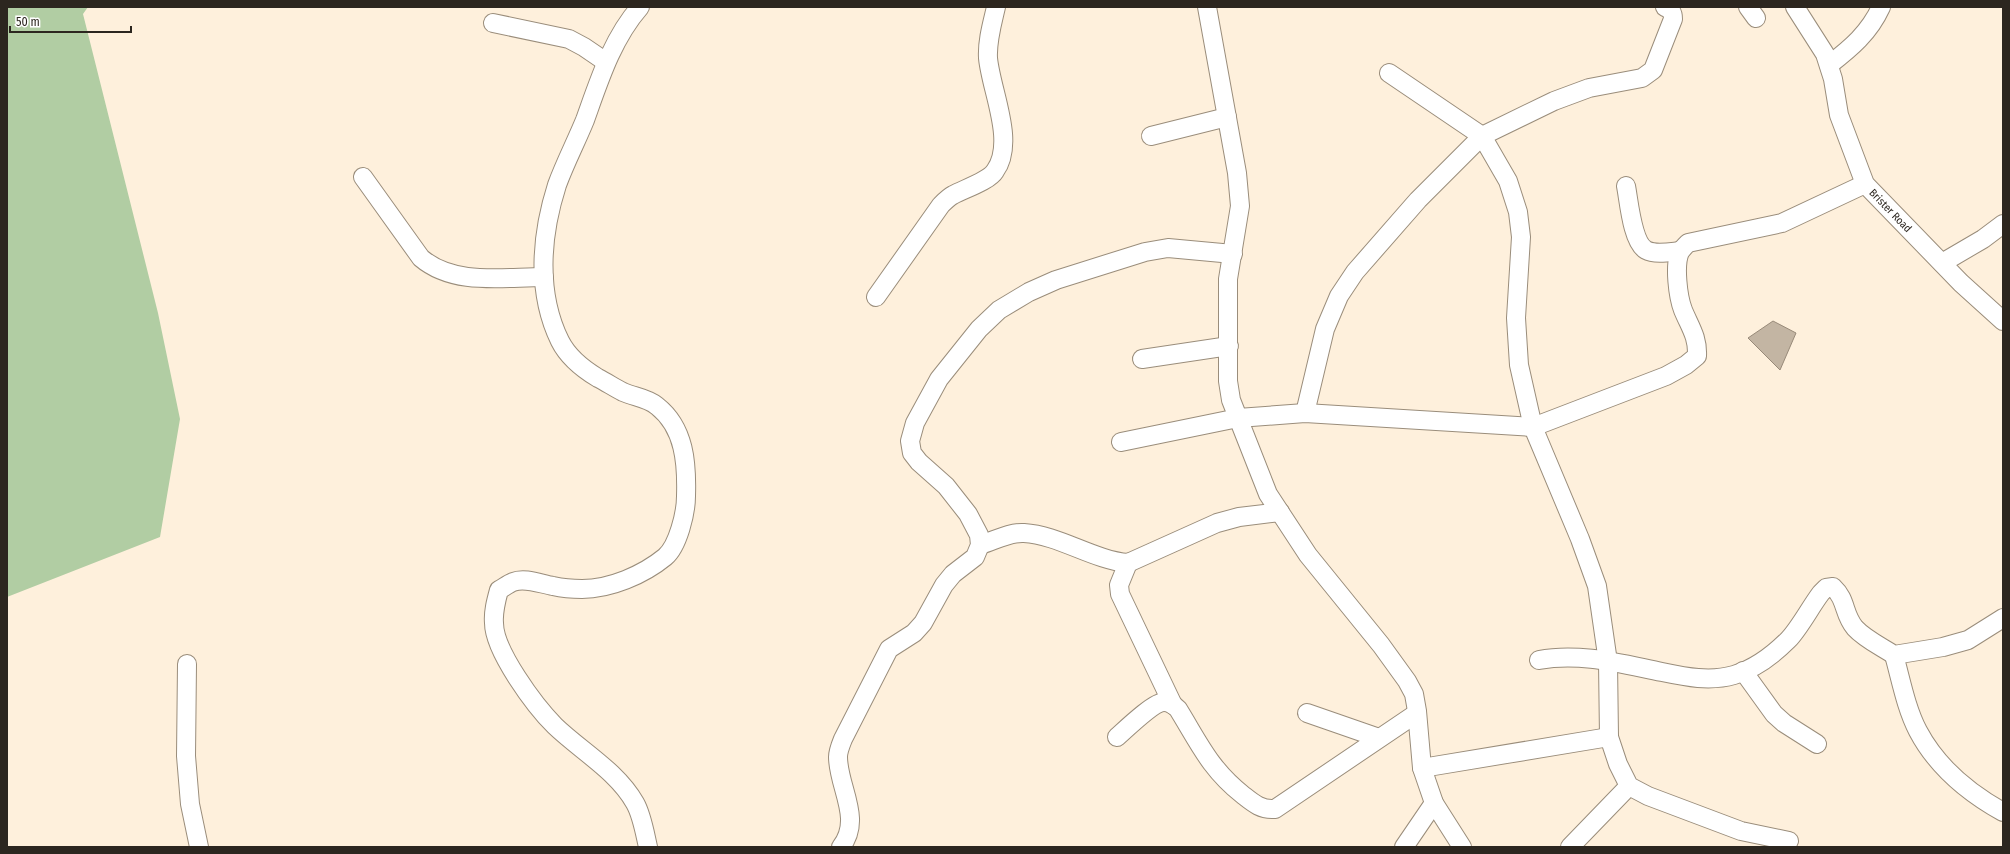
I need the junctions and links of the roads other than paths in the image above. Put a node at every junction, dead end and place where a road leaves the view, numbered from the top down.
1 (640, 7) edge
2 (996, 7) edge
3 (1207, 7) edge
4 (1795, 7) edge
5 (1881, 7) edge
6 (1673, 9) edge
7 (493, 23) dead end
8 (606, 62) junction
9 (1828, 65) junction
10 (1389, 73) dead end
11 (1227, 117) junction
12 (1151, 136) dead end
13 (1482, 136) junction
14 (363, 177) dead end
15 (1865, 184) junction
16 (1626, 186) dead end
17 (2003, 224) edge
18 (1680, 252) junction
19 (1233, 254) junction
20 (1942, 263) junction
21 (544, 277) junction
22 (876, 297) dead end
23 (2003, 321) edge
24 (1229, 346) junction
25 (1142, 359) dead end
26 (1305, 413) junction
27 (1238, 418) junction
28 (1533, 427) junction
29 (1121, 442) dead end
30 (1280, 512) junction
31 (980, 546) junction
32 (1128, 563) junction
33 (2003, 618) edge
34 (1894, 655) junction
35 (1539, 660) dead end
36 (1608, 662) junction
37 (187, 664) dead end
38 (1743, 671) junction
39 (1173, 705) junction
40 (1307, 713) dead end
41 (1417, 713) junction
42 (1117, 737) dead end
43 (1609, 737) junction
44 (1379, 738) junction
45 (1817, 744) dead end
46 (1422, 768) junction
47 (1629, 786) junction
48 (1434, 803) junction
49 (2003, 812) edge
50 (1757, 841) edge
51 (1789, 841) dead end
52 (199, 847) edge
53 (648, 847) edge
54 (841, 847) edge
55 (1404, 847) edge
56 (1462, 847) edge
57 (1570, 847) edge

1 - 8 street
2 - 22 street
3 - 11 street
4 - 9 street, Brister Road
5 - 9 street
6 - 13 street
7 - 8 street
8 - 21 street
9 - 15 street, Brister Road
10 - 13 street
11 - 12 street
11 - 19 street
13 - 26 street
13 - 28 street
14 - 21 street
15 - 18 street
15 - 20 street, Brister Road
16 - 18 street
17 - 20 street
18 - 28 street
19 - 24 street
19 - 31 street
20 - 23 street, Brister Road
21 - 53 street
24 - 25 street
24 - 27 street
26 - 27 street
26 - 28 street
27 - 29 street
27 - 30 street
28 - 36 street
30 - 32 street
30 - 41 street
31 - 32 street
31 - 54 street
32 - 39 street
33 - 34 street
34 - 38 street
34 - 49 street
35 - 36 street
36 - 38 street
36 - 43 street
37 - 52 street
38 - 45 street
39 - 42 street
39 - 44 street
40 - 44 street
41 - 44 street
41 - 46 street
43 - 46 street
43 - 47 street
46 - 48 street
47 - 50 street
47 - 57 street
48 - 55 street
48 - 56 street
50 - 51 street

